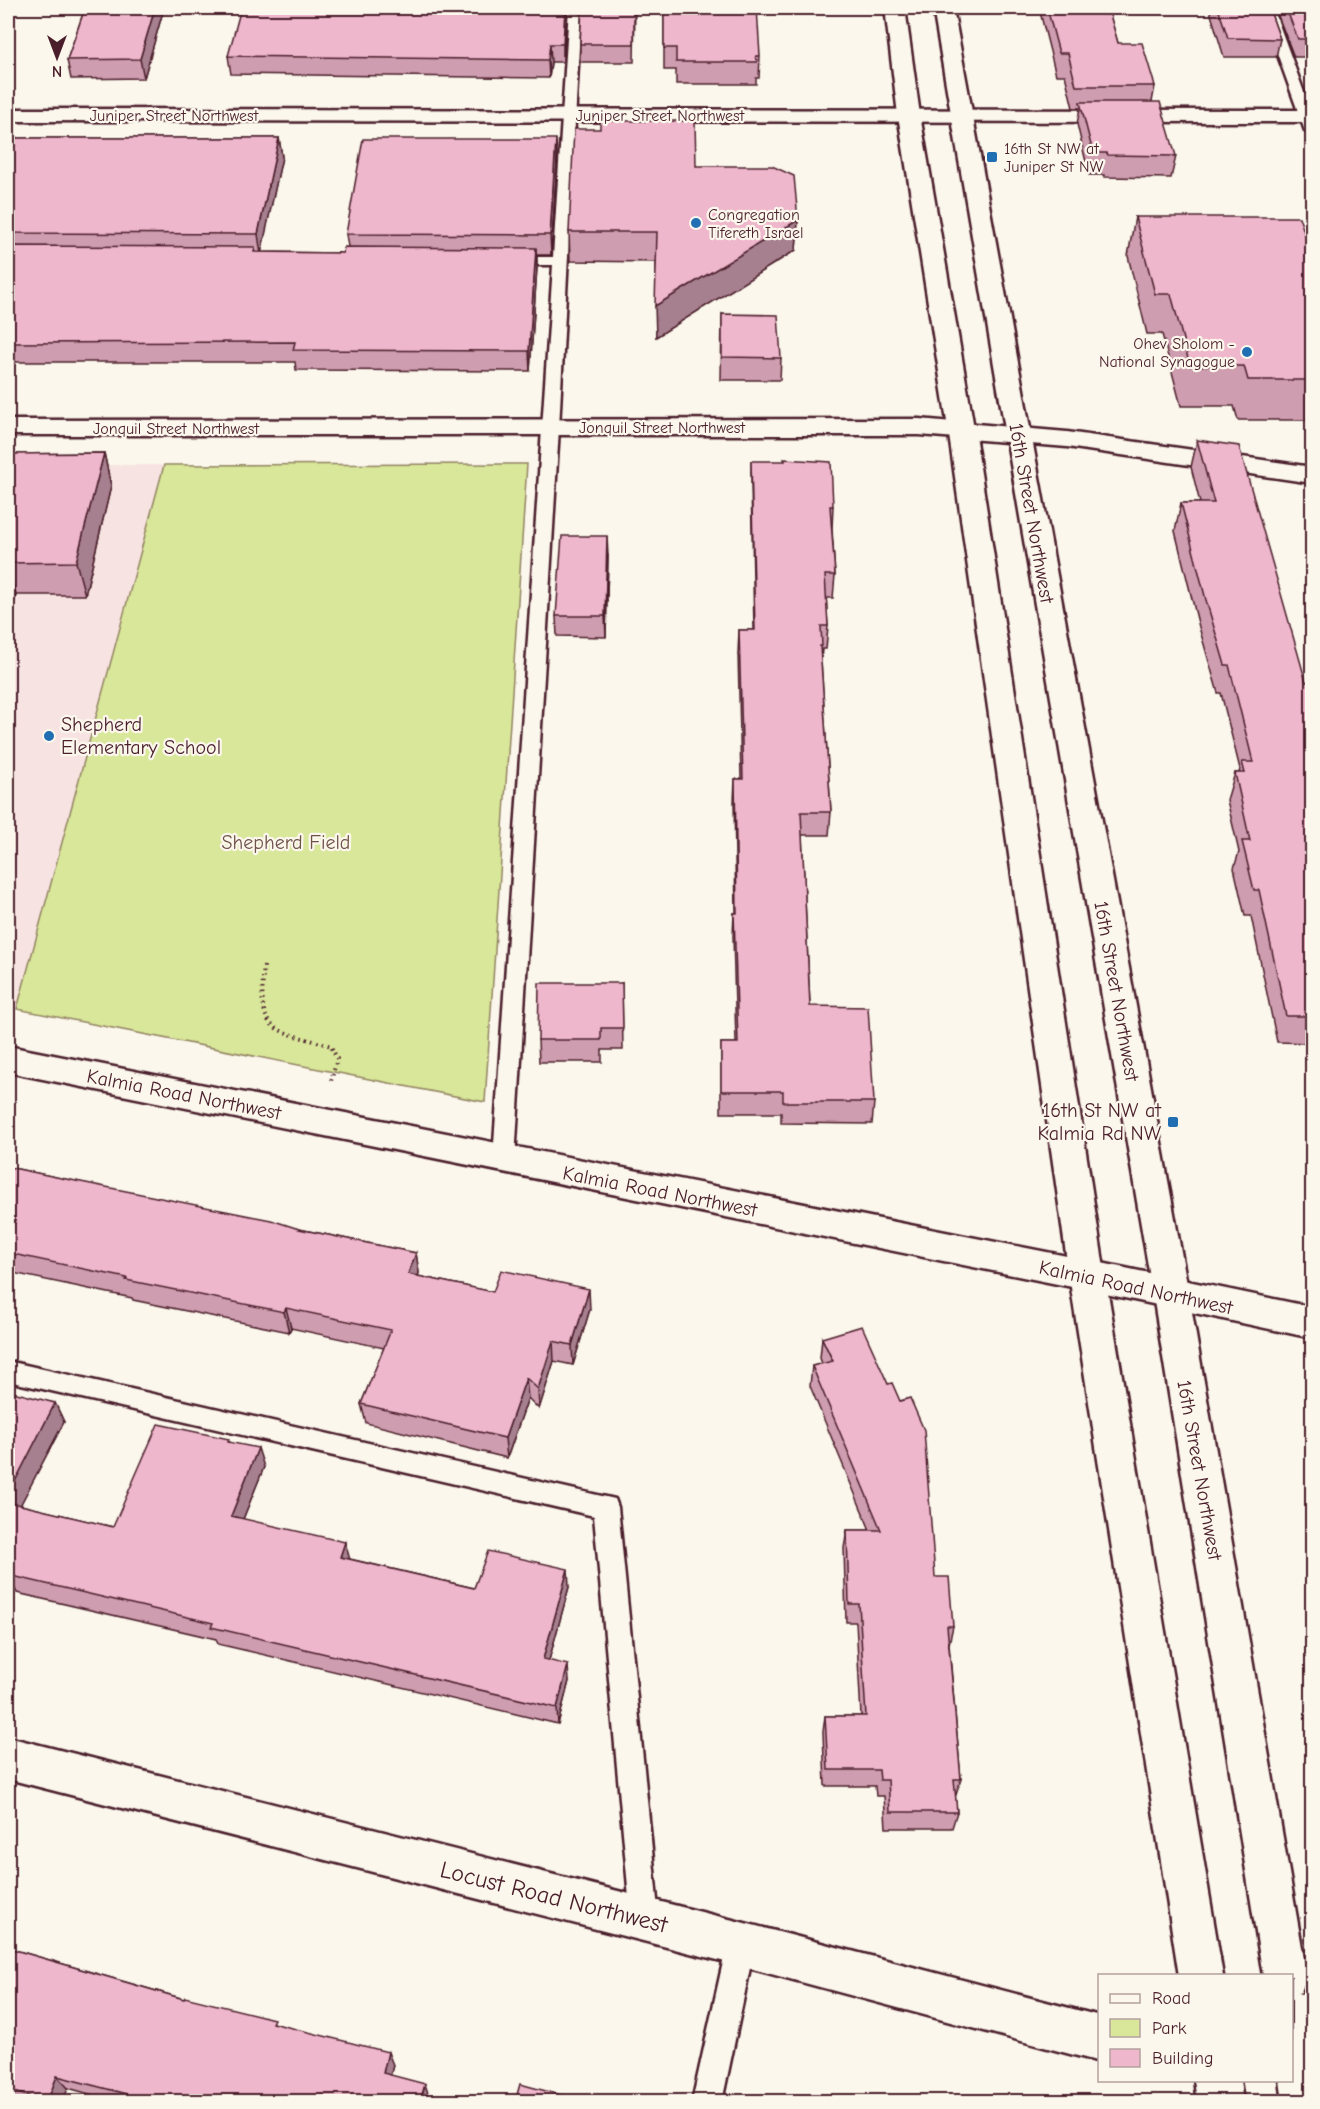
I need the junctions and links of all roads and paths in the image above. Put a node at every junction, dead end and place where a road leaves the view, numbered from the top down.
1 (575, 8) edge
2 (895, 8) edge
3 (943, 8) edge
4 (1267, 8) edge
5 (8, 115) edge
6 (570, 115) junction
7 (909, 115) junction
8 (962, 115) junction
9 (1311, 121) edge
10 (491, 261) edge
11 (561, 261) junction
12 (8, 428) edge
13 (551, 428) junction
14 (961, 428) junction
15 (1018, 434) junction
16 (1312, 475) edge
17 (264, 966) dead end
18 (8, 1059) edge
19 (330, 1082) dead end
20 (504, 1159) junction
21 (1087, 1275) junction
22 (1171, 1295) junction
23 (1312, 1323) edge
24 (8, 1371) edge
25 (8, 1758) edge
26 (645, 1920) junction
27 (741, 1944) junction
28 (1201, 1974) edge
29 (1285, 1974) edge
30 (1098, 2038) edge
31 (1294, 2041) edge
32 (1217, 2082) edge
33 (707, 2102) edge
34 (1220, 2102) edge
35 (1306, 2102) edge

1 - 6 lane
2 - 7 main road
3 - 8 main road, 16th Street Northwest
4 - 9 lane
5 - 6 main road, Juniper Street Northwest
6 - 7 main road, Juniper Street Northwest
6 - 11 lane
7 - 8 main road, Juniper Street Northwest
7 - 14 main road
8 - 9 main road, Juniper Street Northwest
8 - 15 main road, 16th Street Northwest
10 - 11 lane
11 - 13 lane
12 - 13 main road, Jonquil Street Northwest
13 - 14 main road, Jonquil Street Northwest
13 - 20 lane
14 - 15 main road, Jonquil Street Northwest
14 - 21 main road
15 - 16 main road, Jonquil Street Northwest
15 - 22 main road, 16th Street Northwest
17 - 19 path
18 - 20 main road, Kalmia Road Northwest
20 - 21 main road, Kalmia Road Northwest
21 - 22 main road, Kalmia Road Northwest
21 - 28 main road
22 - 23 main road, Kalmia Road Northwest
22 - 29 main road, 16th Street Northwest
24 - 26 lane
25 - 26 main road, Locust Road Northwest
26 - 27 main road, Locust Road Northwest
27 - 30 main road, Locust Road Northwest
27 - 33 lane
31 - 35 main road
32 - 34 main road

